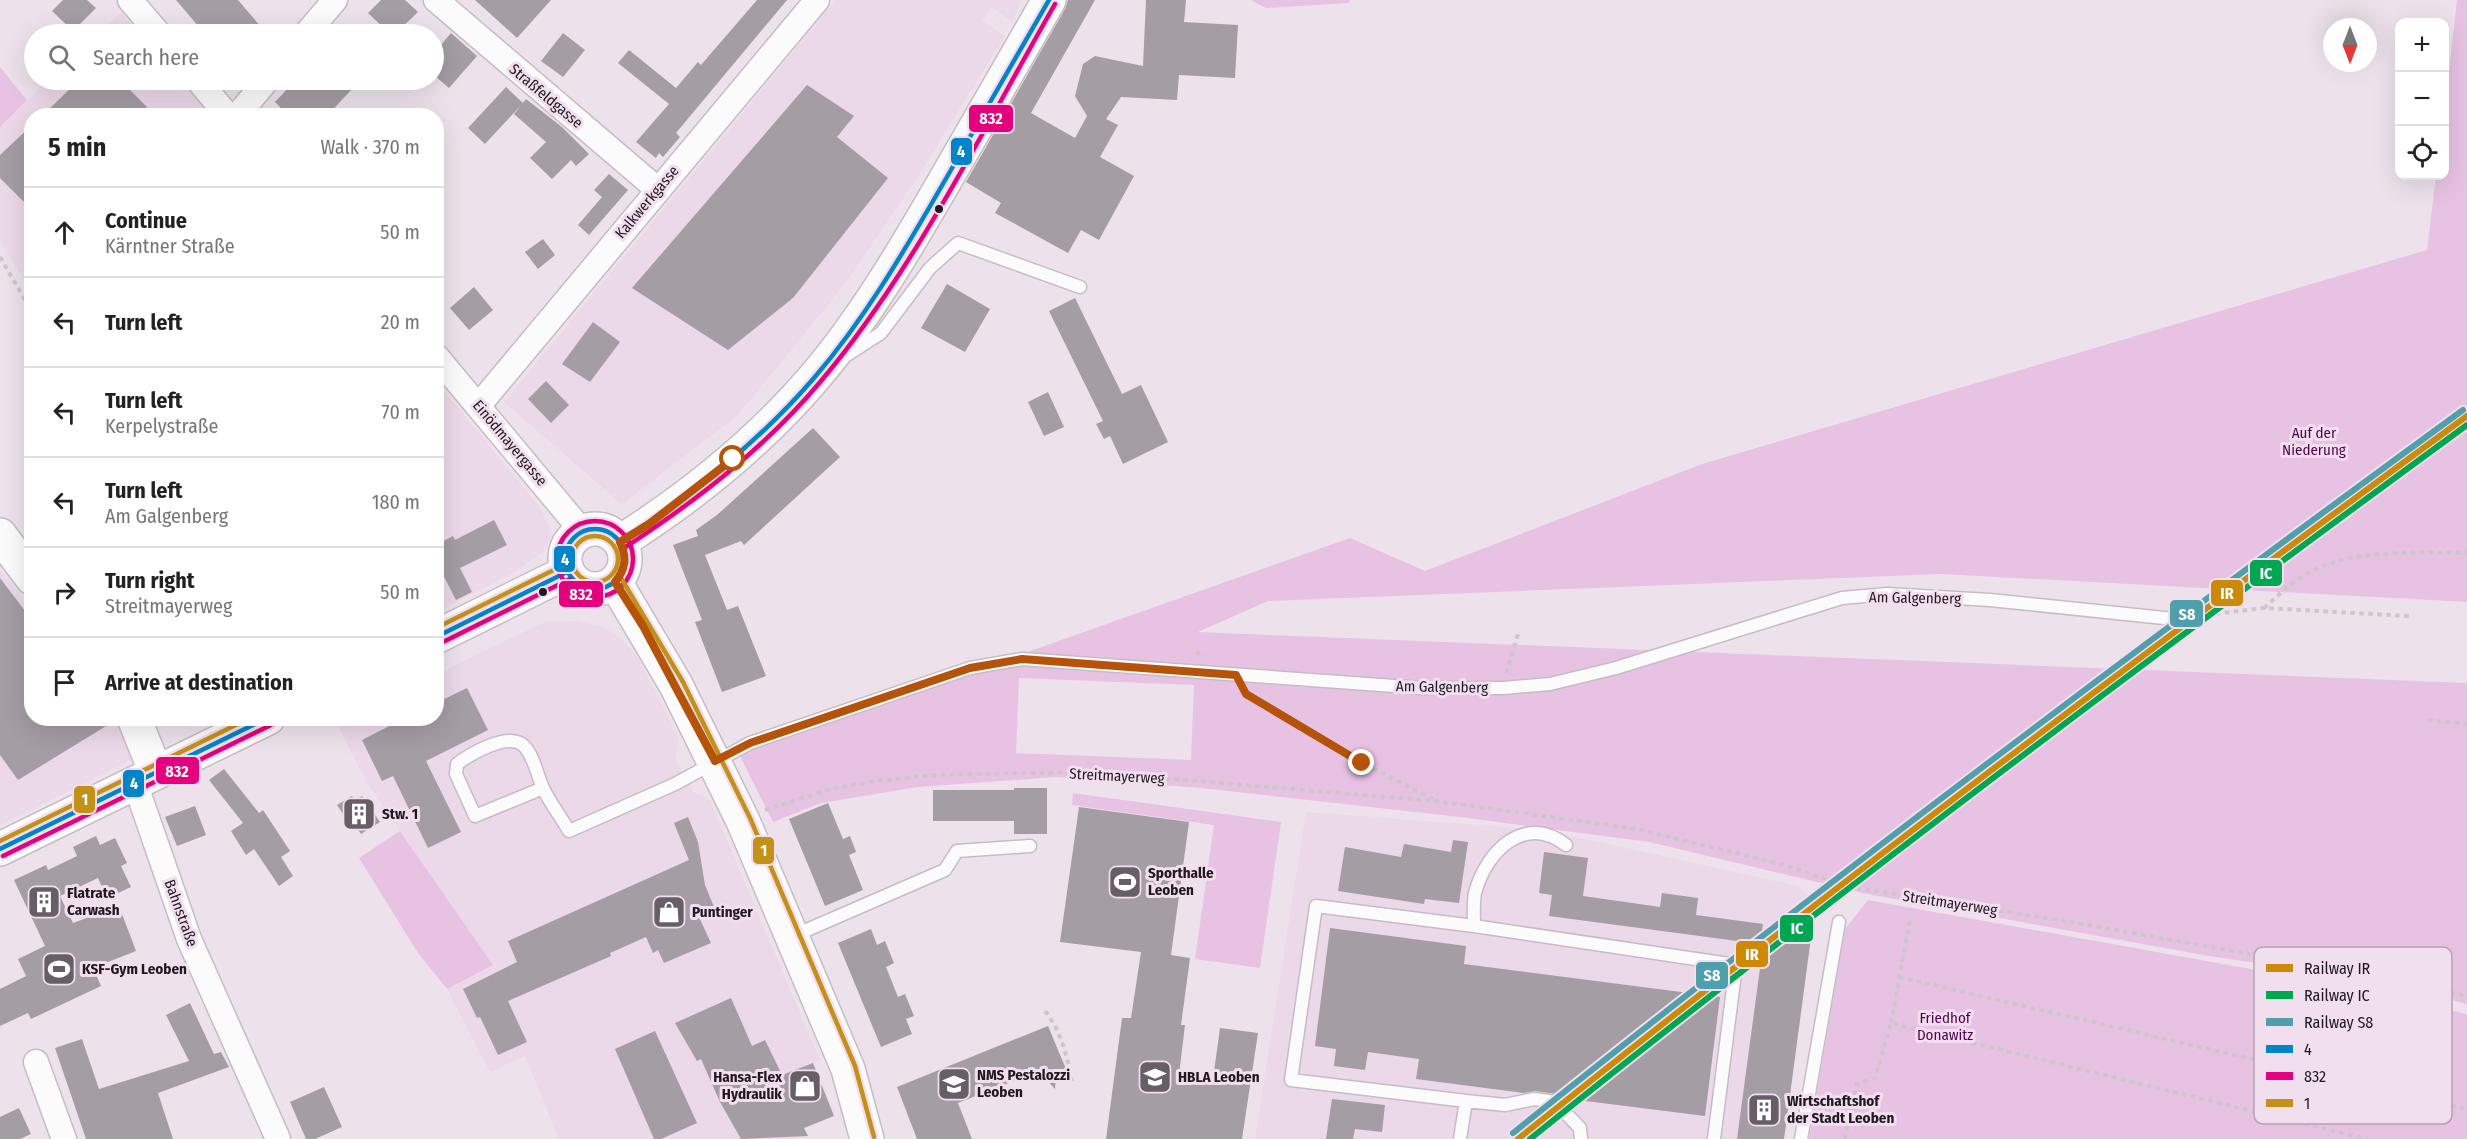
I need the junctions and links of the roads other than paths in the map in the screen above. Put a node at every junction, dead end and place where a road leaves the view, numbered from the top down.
1 (130, 0) edge
2 (335, 0) edge
3 (436, 0) edge
4 (817, 0) edge
5 (1049, 0) edge
6 (150, 24) edge
7 (315, 24) edge
8 (206, 90) edge
9 (259, 90) edge
10 (221, 108) edge
11 (244, 108) edge
12 (657, 189) junction
13 (1080, 286) dead end
14 (444, 365) edge
15 (814, 378) junction
16 (479, 405) junction
17 (582, 531) junction
18 (0, 535) edge
19 (620, 542) junction
20 (24, 567) edge
21 (567, 572) junction
22 (615, 582) junction
23 (2174, 619) road end
24 (444, 633) edge
25 (139, 726) edge
26 (252, 726) edge
27 (715, 761) junction
28 (147, 777) junction
29 (543, 788) junction
30 (1566, 845) dead end
31 (1030, 846) dead end
32 (0, 849) edge
33 (1839, 922) dead end
34 (1474, 926) junction
35 (792, 936) junction
36 (36, 1062) dead end
37 (1466, 1101) junction
38 (64, 1139) edge
39 (278, 1139) edge
40 (867, 1139) edge
41 (1460, 1139) edge
42 (1581, 1139) edge
43 (1714, 1139) edge
44 (1801, 1139) edge

1 - 6 street
2 - 7 street
3 - 12 street, Straßfeldgasse
4 - 12 street, Kalkwerkgasse
5 - 15 main road
8 - 10 street
9 - 11 street
12 - 16 street, Kalkwerkgasse
13 - 15 lane
14 - 16 street, Einödmayergasse
15 - 19 main road
16 - 17 street, Einödmayergasse
17 - 19 main road
17 - 21 main road
18 - 20 main road
19 - 22 main road
21 - 22 main road
21 - 24 main road
22 - 27 main road
23 - 27 lane, Am Galgenberg
25 - 28 main road
26 - 28 main road
27 - 29 lane, Am Galgenberg
27 - 35 main road
28 - 32 main road
28 - 39 street, Bahnstraße
29 - 29 lane
30 - 34 lane
31 - 35 lane
33 - 44 lane
34 - 37 lane
34 - 43 lane
35 - 40 main road
36 - 38 street
37 - 41 lane
37 - 42 lane

